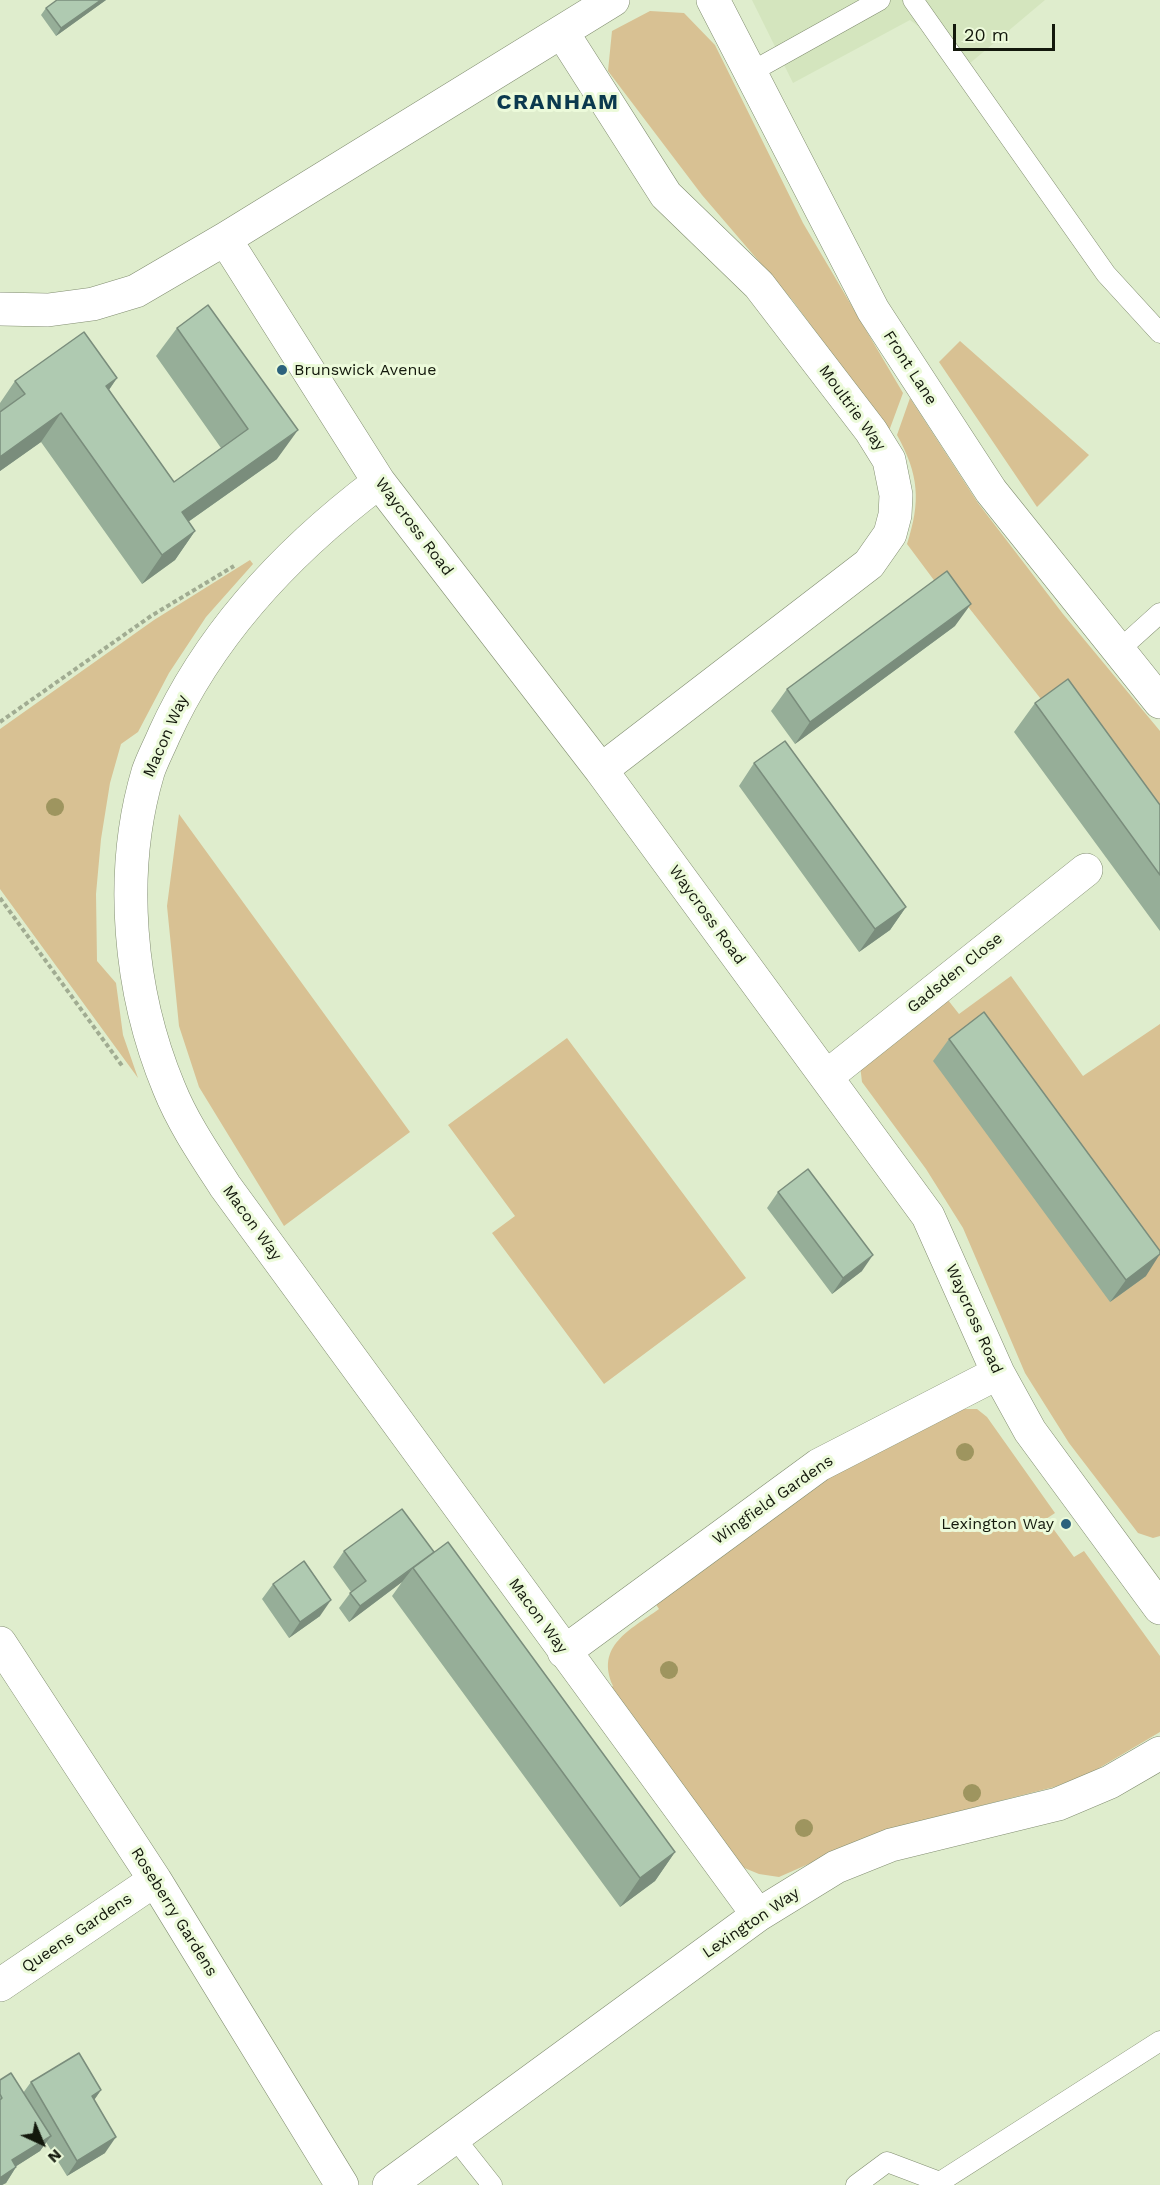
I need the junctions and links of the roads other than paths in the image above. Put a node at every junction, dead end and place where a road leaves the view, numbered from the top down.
1 (613, 0) edge
2 (713, 0) edge
3 (880, 0) edge
4 (913, 0) edge
5 (562, 32) junction
6 (752, 72) junction
7 (225, 239) junction
8 (0, 309) edge
9 (1160, 333) edge
10 (379, 482) junction
11 (1160, 613) edge
12 (1119, 650) junction
13 (1160, 702) edge
14 (601, 770) junction
15 (1086, 870) dead end
16 (826, 1077) junction
17 (998, 1373) junction
18 (1150, 1576) edge
19 (1160, 1608) edge
20 (0, 1643) edge
21 (564, 1652) junction
22 (1160, 1752) edge
23 (155, 1880) junction
24 (758, 1915) junction
25 (0, 1985) edge
26 (1158, 2048) edge
27 (454, 2137) junction
28 (342, 2185) edge
29 (388, 2185) edge
30 (492, 2185) edge
31 (856, 2185) edge

1 - 5 street
2 - 6 street, Front Lane
3 - 6 lane
4 - 9 lane
5 - 7 street
5 - 14 street, Moultrie Way
6 - 12 street, Front Lane
7 - 8 street
7 - 10 street, Waycross Road
10 - 14 street, Waycross Road
10 - 21 street, Macon Way
11 - 12 lane
12 - 13 street, Front Lane
14 - 16 street, Waycross Road
15 - 16 street, Gadsden Close
16 - 17 street, Waycross Road
17 - 18 street, Waycross Road
17 - 21 street, Wingfield Gardens
18 - 19 street, Waycross Road
20 - 23 street, Roseberry Gardens
21 - 24 street, Macon Way
22 - 24 street, Lexington Way
23 - 25 street, Queens Gardens
23 - 28 street, Roseberry Gardens
24 - 27 street, Lexington Way
26 - 31 lane
27 - 29 street, Lexington Way
27 - 30 lane

